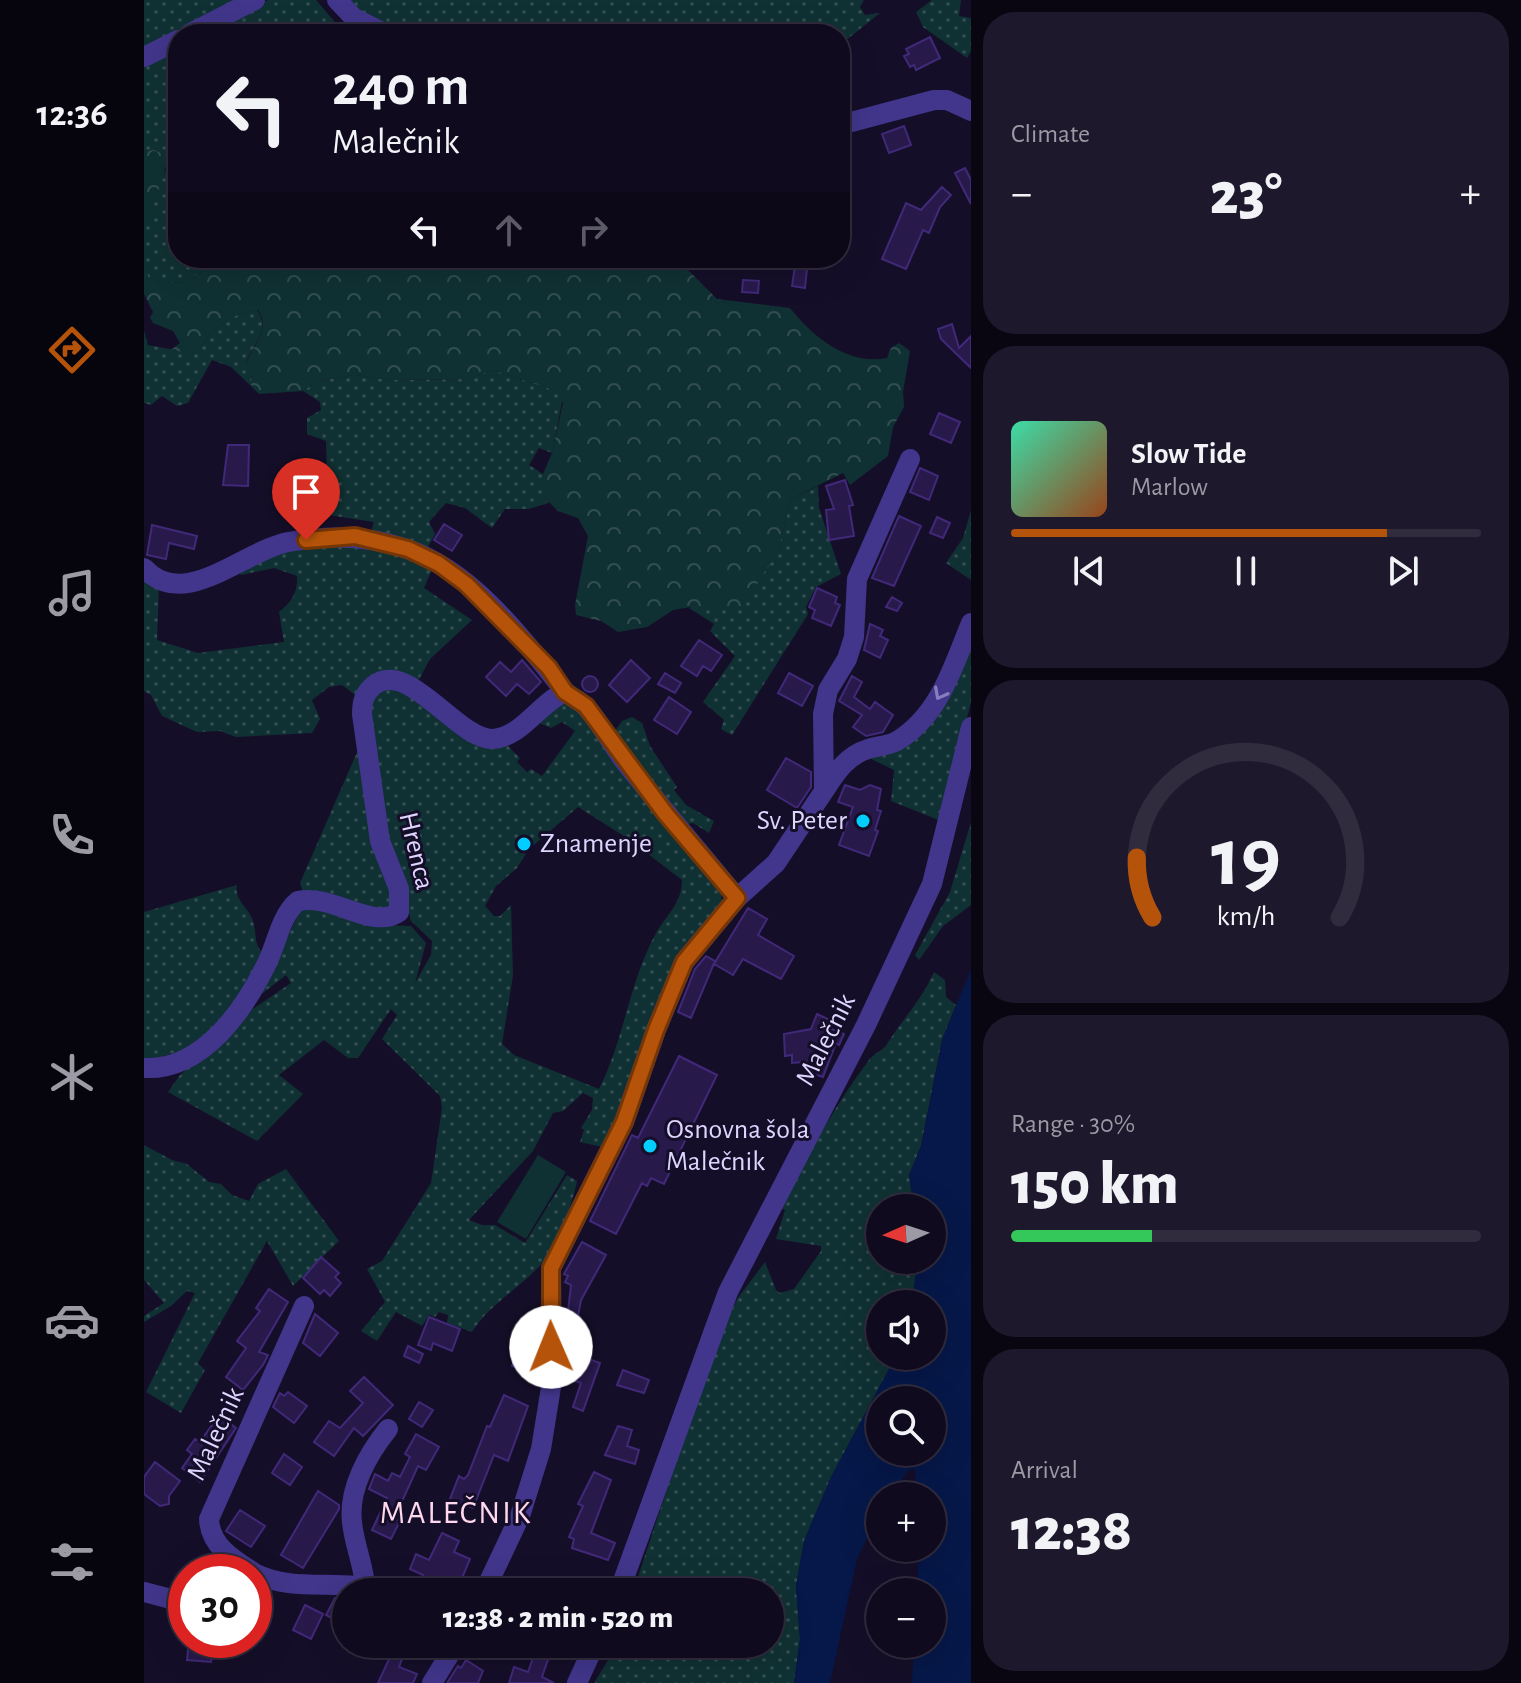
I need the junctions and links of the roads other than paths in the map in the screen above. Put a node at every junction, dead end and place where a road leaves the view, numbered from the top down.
1 (255, 0) edge
2 (337, 0) edge
3 (208, 24) edge
4 (366, 24) edge
5 (168, 45) edge
6 (144, 57) edge
7 (971, 111) edge
8 (850, 122) edge
9 (910, 459) dead end
10 (144, 568) edge
11 (971, 623) edge
12 (565, 692) junction
13 (971, 727) edge
14 (824, 791) junction
15 (737, 898) junction
16 (144, 1068) edge
17 (304, 1306) dead end
18 (388, 1429) dead end
19 (230, 1554) edge
20 (272, 1578) edge
21 (364, 1578) edge
22 (491, 1578) edge
23 (624, 1578) edge
24 (332, 1586) edge
25 (144, 1592) edge
26 (168, 1598) edge
27 (447, 1658) edge
28 (589, 1658) edge
29 (432, 1683) edge
30 (577, 1683) edge

1 - 3 street
2 - 4 street
5 - 6 street
7 - 8 street
9 - 14 street
10 - 12 street
11 -> 14 street
12 - 15 street
12 - 16 street, Hrenca
13 - 23 street, Malečnik
14 - 15 street
15 - 22 street
17 - 19 street, Malečnik
18 - 21 street
20 - 24 street, Malečnik
25 - 26 street
27 - 29 street
28 - 30 street

